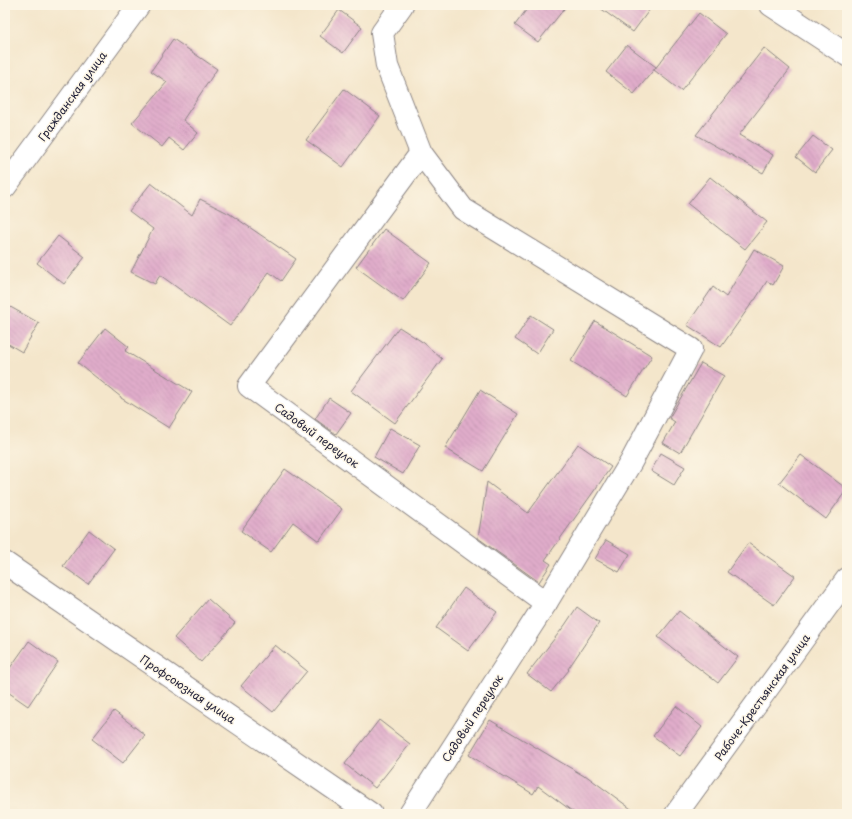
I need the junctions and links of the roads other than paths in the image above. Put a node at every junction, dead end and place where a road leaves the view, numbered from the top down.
1 (139, 5) edge
2 (402, 5) edge
3 (771, 5) edge
4 (847, 55) edge
5 (421, 153) junction
6 (5, 187) edge
7 (5, 563) edge
8 (847, 579) edge
9 (546, 603) junction
10 (371, 814) edge
11 (410, 814) edge
12 (676, 814) edge

1 - 6 street, Гражданская улица
2 - 5 street
3 - 4 street
5 - 9 street
5 - 9 street, Садовый переулок
7 - 10 street, Профсоюзная улица
8 - 12 street, Рабоче-Крестьянская улица
9 - 11 street, Садовый переулок

